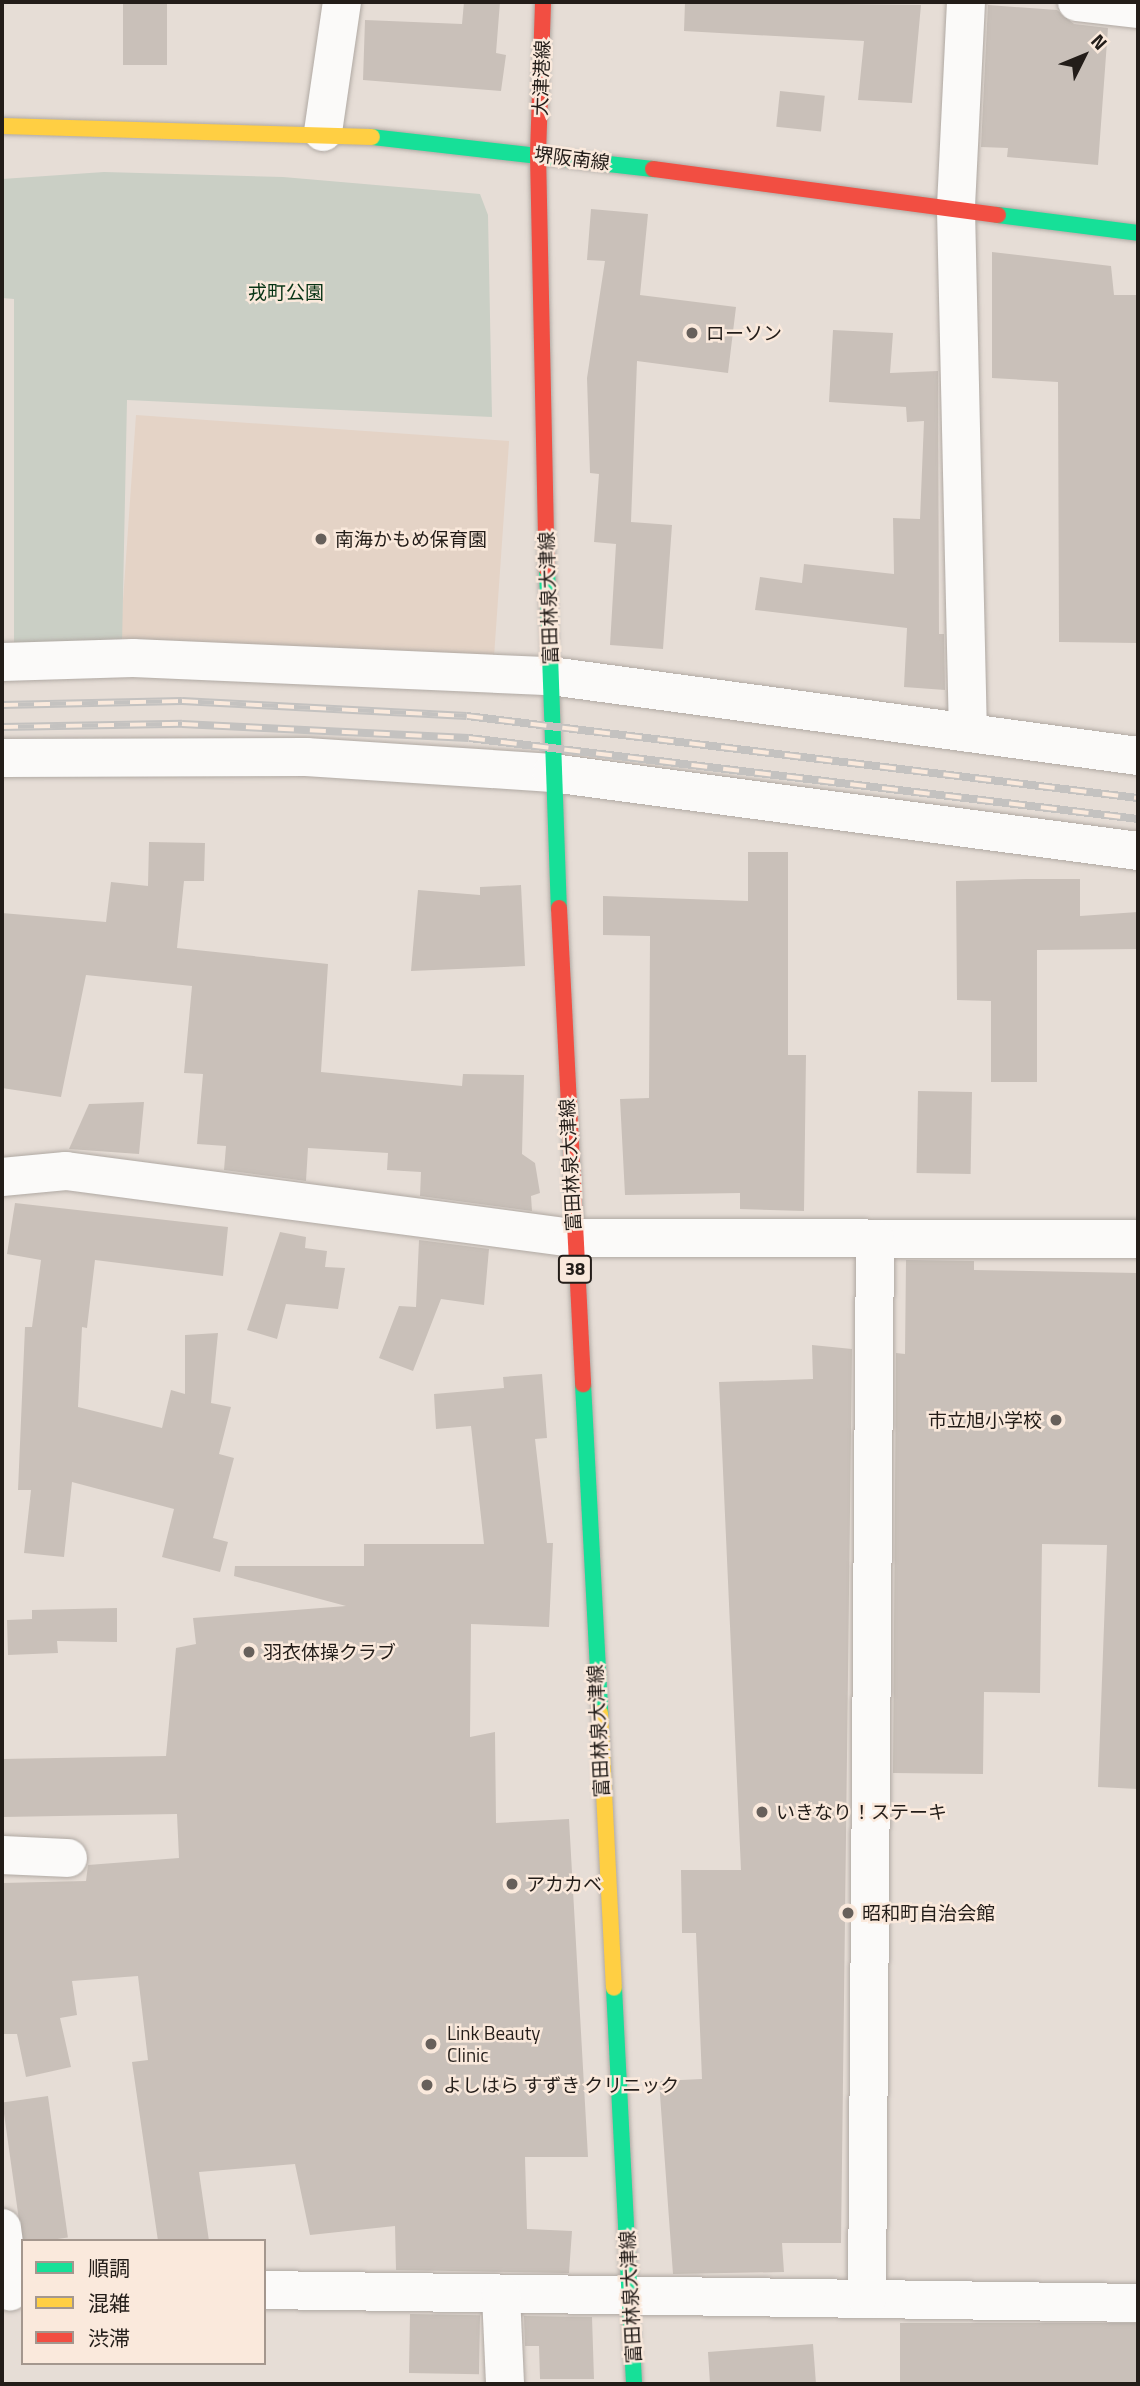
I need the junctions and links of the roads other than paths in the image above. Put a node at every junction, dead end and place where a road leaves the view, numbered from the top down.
1 (342, 2) edge
2 (966, 2) edge
3 (1077, 2) edge
4 (548, 3) edge
5 (1138, 9) edge
6 (2, 126) edge
7 (323, 132) junction
8 (538, 154) junction
9 (956, 210) junction
10 (1138, 233) edge
11 (2, 662) edge
12 (551, 676) junction
13 (968, 733) junction
14 (1138, 756) edge
15 (2, 758) edge
16 (552, 773) junction
17 (1138, 851) edge
18 (2, 1180) edge
19 (573, 1238) junction
20 (875, 1239) junction
21 (1138, 1239) edge
22 (2, 1856) edge
23 (68, 1858) dead end
24 (2, 2228) edge
25 (266, 2290) edge
26 (11, 2291) edge
27 (501, 2295) junction
28 (630, 2295) junction
29 (867, 2298) junction
30 (1138, 2303) edge
31 (505, 2384) edge
32 (634, 2384) edge

1 - 7 street
2 - 9 street
3 - 5 street
4 - 8 main road, 大津港線
6 - 7 main road, 堺阪南線
7 - 8 main road, 堺阪南線
8 - 9 main road, 堺阪南線
8 - 12 main road, 富田林泉大津線 / 38
9 - 10 main road, 堺阪南線
9 - 13 street
11 - 12 street
12 - 13 street
12 - 16 main road, 富田林泉大津線 / 38
13 - 14 street
15 - 16 street
16 - 17 street
16 - 19 main road, 富田林泉大津線 / 38
18 - 19 street
19 - 20 street
19 - 28 main road, 富田林泉大津線 / 38
20 - 21 street
20 - 29 street
22 - 23 street
24 - 26 street
25 - 27 street
27 - 28 street
27 - 31 street
28 - 29 street
28 - 32 main road, 富田林泉大津線 / 38
29 - 30 street

